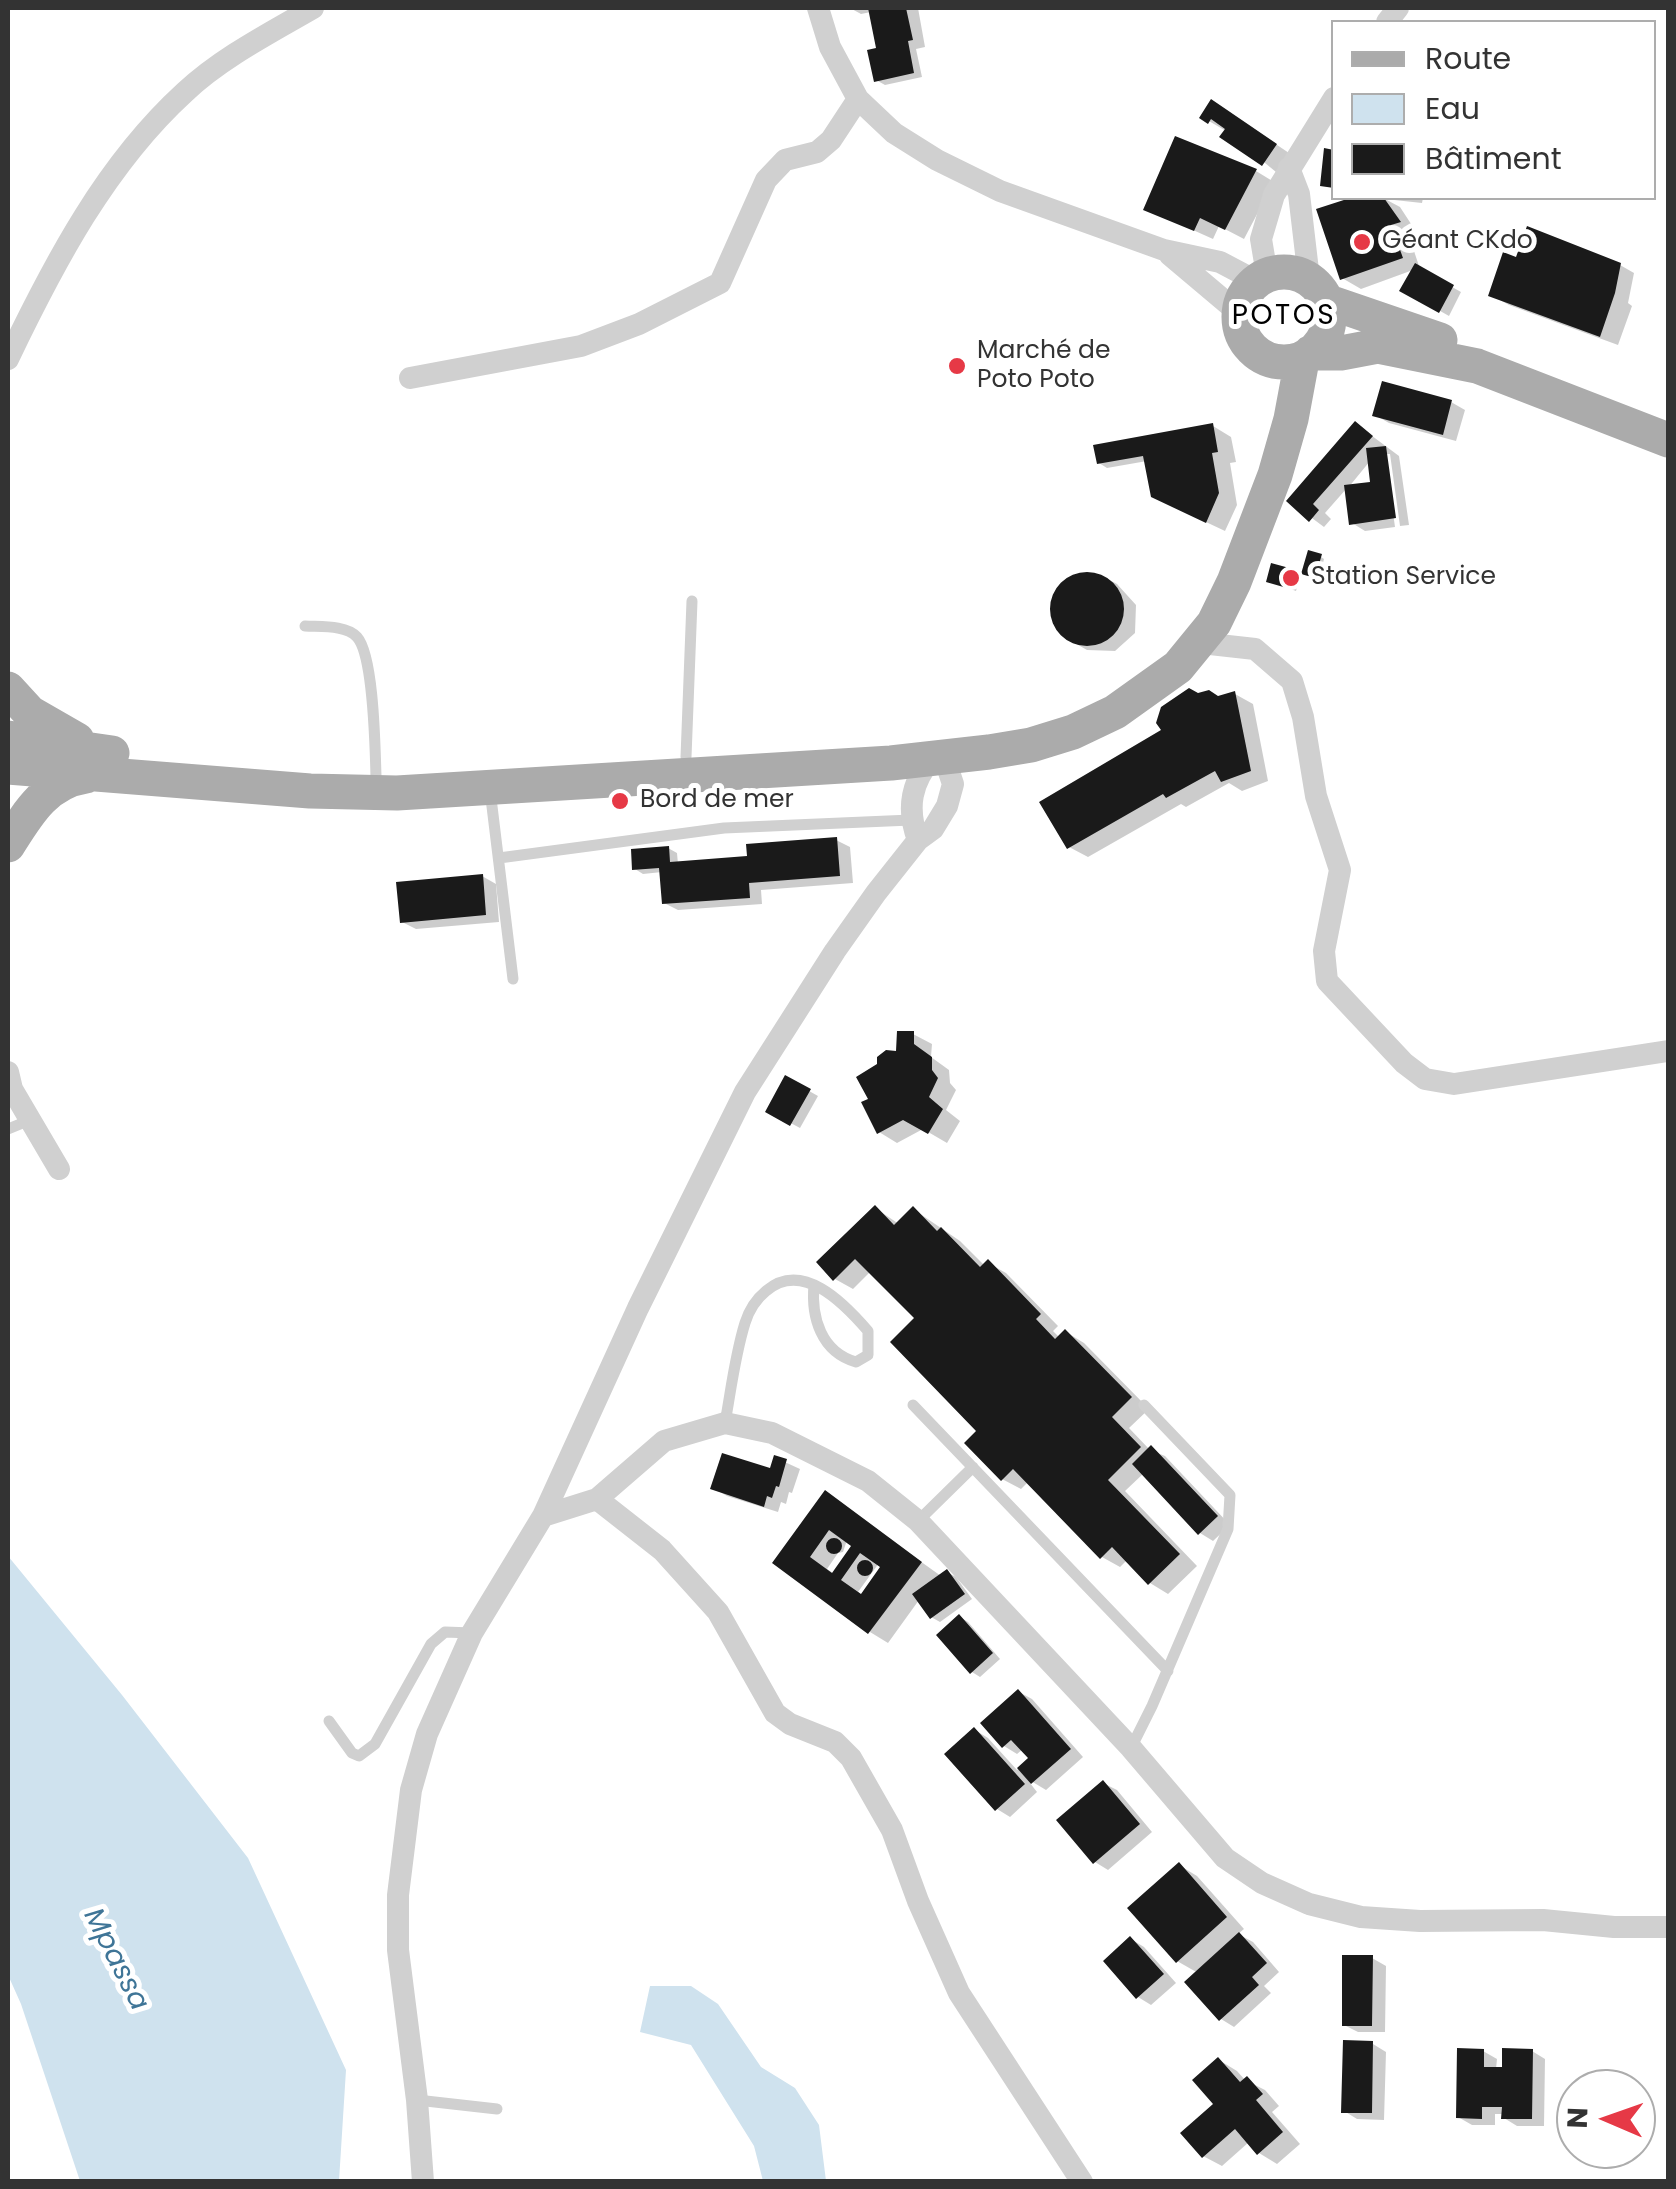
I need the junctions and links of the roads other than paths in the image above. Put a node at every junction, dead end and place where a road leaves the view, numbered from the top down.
1 (313, 8) edge
2 (818, 8) edge
3 (858, 99) junction
4 (1331, 103) edge
5 (1290, 168) junction
6 (1164, 250) junction
7 (1262, 278) junction
8 (1318, 290) junction
9 (1240, 314) junction
10 (1297, 358) junction
11 (8, 359) edge
12 (410, 378) dead end
13 (1668, 415) edge
14 (1668, 440) edge
15 (692, 601) dead end
16 (305, 626) dead end
17 (1201, 643) junction
18 (8, 689) edge
19 (8, 738) edge
20 (934, 757) junction
21 (686, 758) junction
22 (99, 763) junction
23 (8, 767) edge
24 (376, 776) junction
25 (489, 786) junction
26 (915, 830) junction
27 (8, 845) edge
28 (499, 858) junction
29 (513, 979) dead end
30 (1668, 1051) edge
31 (8, 1072) edge
32 (30, 1120) junction
33 (8, 1129) edge
34 (59, 1169) dead end
35 (814, 1285) junction
36 (913, 1405) dead end
37 (1144, 1406) dead end
38 (725, 1423) junction
39 (973, 1467) junction
40 (597, 1499) junction
41 (543, 1516) junction
42 (918, 1521) junction
43 (472, 1633) junction
44 (1168, 1671) junction
45 (329, 1721) dead end
46 (1130, 1748) junction
47 (1668, 1927) edge
48 (417, 2100) junction
49 (497, 2110) dead end
50 (423, 2182) edge
51 (1082, 2182) edge

1 - 11 street
2 - 3 street
3 - 6 street
3 - 12 street
4 - 5 street
5 - 7 street
5 - 8 street
6 - 7 street
6 - 9 street
7 - 8 main road
7 - 9 main road
8 - 10 main road
8 - 13 main road
9 - 10 main road
10 - 14 main road
10 - 17 main road
10 - 21 main road
15 - 21 lane
16 - 24 lane
17 - 20 main road
17 - 30 street
18 - 22 main road
19 - 22 main road
20 - 25 main road
20 - 26 street
20 - 26 street
21 - 24 main road
22 - 23 main road
22 - 24 main road
22 - 25 main road
22 - 27 main road
25 - 28 lane
26 - 28 lane
26 - 41 street
28 - 29 lane
31 - 32 street
32 - 33 lane
32 - 34 street
35 - 35 lane
35 - 38 lane
36 - 39 lane
37 - 44 lane
38 - 40 street
38 - 42 street
39 - 42 lane
39 - 44 lane
40 - 41 street
40 - 51 street
41 - 43 street
42 - 46 street
43 - 45 lane
43 - 48 street
44 - 46 lane
46 - 47 street
48 - 49 lane
48 - 50 street

